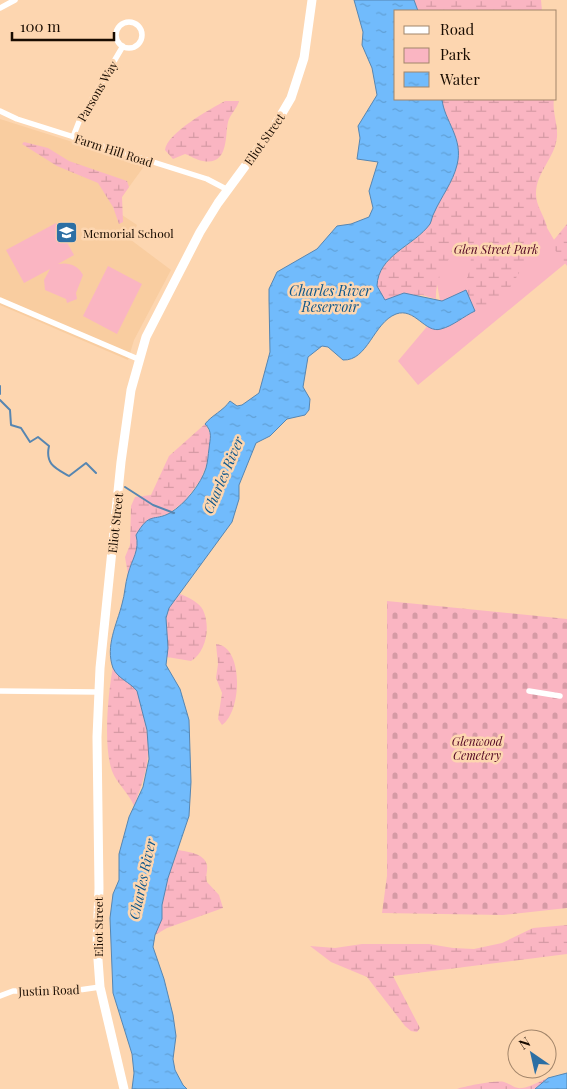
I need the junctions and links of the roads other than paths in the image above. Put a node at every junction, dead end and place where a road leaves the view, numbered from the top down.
1 (15, 0) edge
2 (312, 0) edge
3 (0, 8) edge
4 (123, 46) junction
5 (0, 111) edge
6 (73, 137) junction
7 (228, 190) junction
8 (0, 300) edge
9 (138, 359) junction
10 (0, 690) edge
11 (529, 690) dead end
12 (98, 692) junction
13 (560, 696) dead end
14 (100, 987) junction
15 (0, 996) edge
16 (124, 1089) edge

1 - 3 street
2 - 7 main road, Eliot Street
4 - 4 street, Parsons Way
4 - 6 street, Parsons Way
5 - 6 street, Farm Hill Road
6 - 7 street, Farm Hill Road
7 - 9 main road, Eliot Street
8 - 9 street
9 - 12 main road, Eliot Street
10 - 12 street
11 - 13 street
12 - 14 main road, Eliot Street
14 - 15 street, Justin Road
14 - 16 main road, Eliot Street

